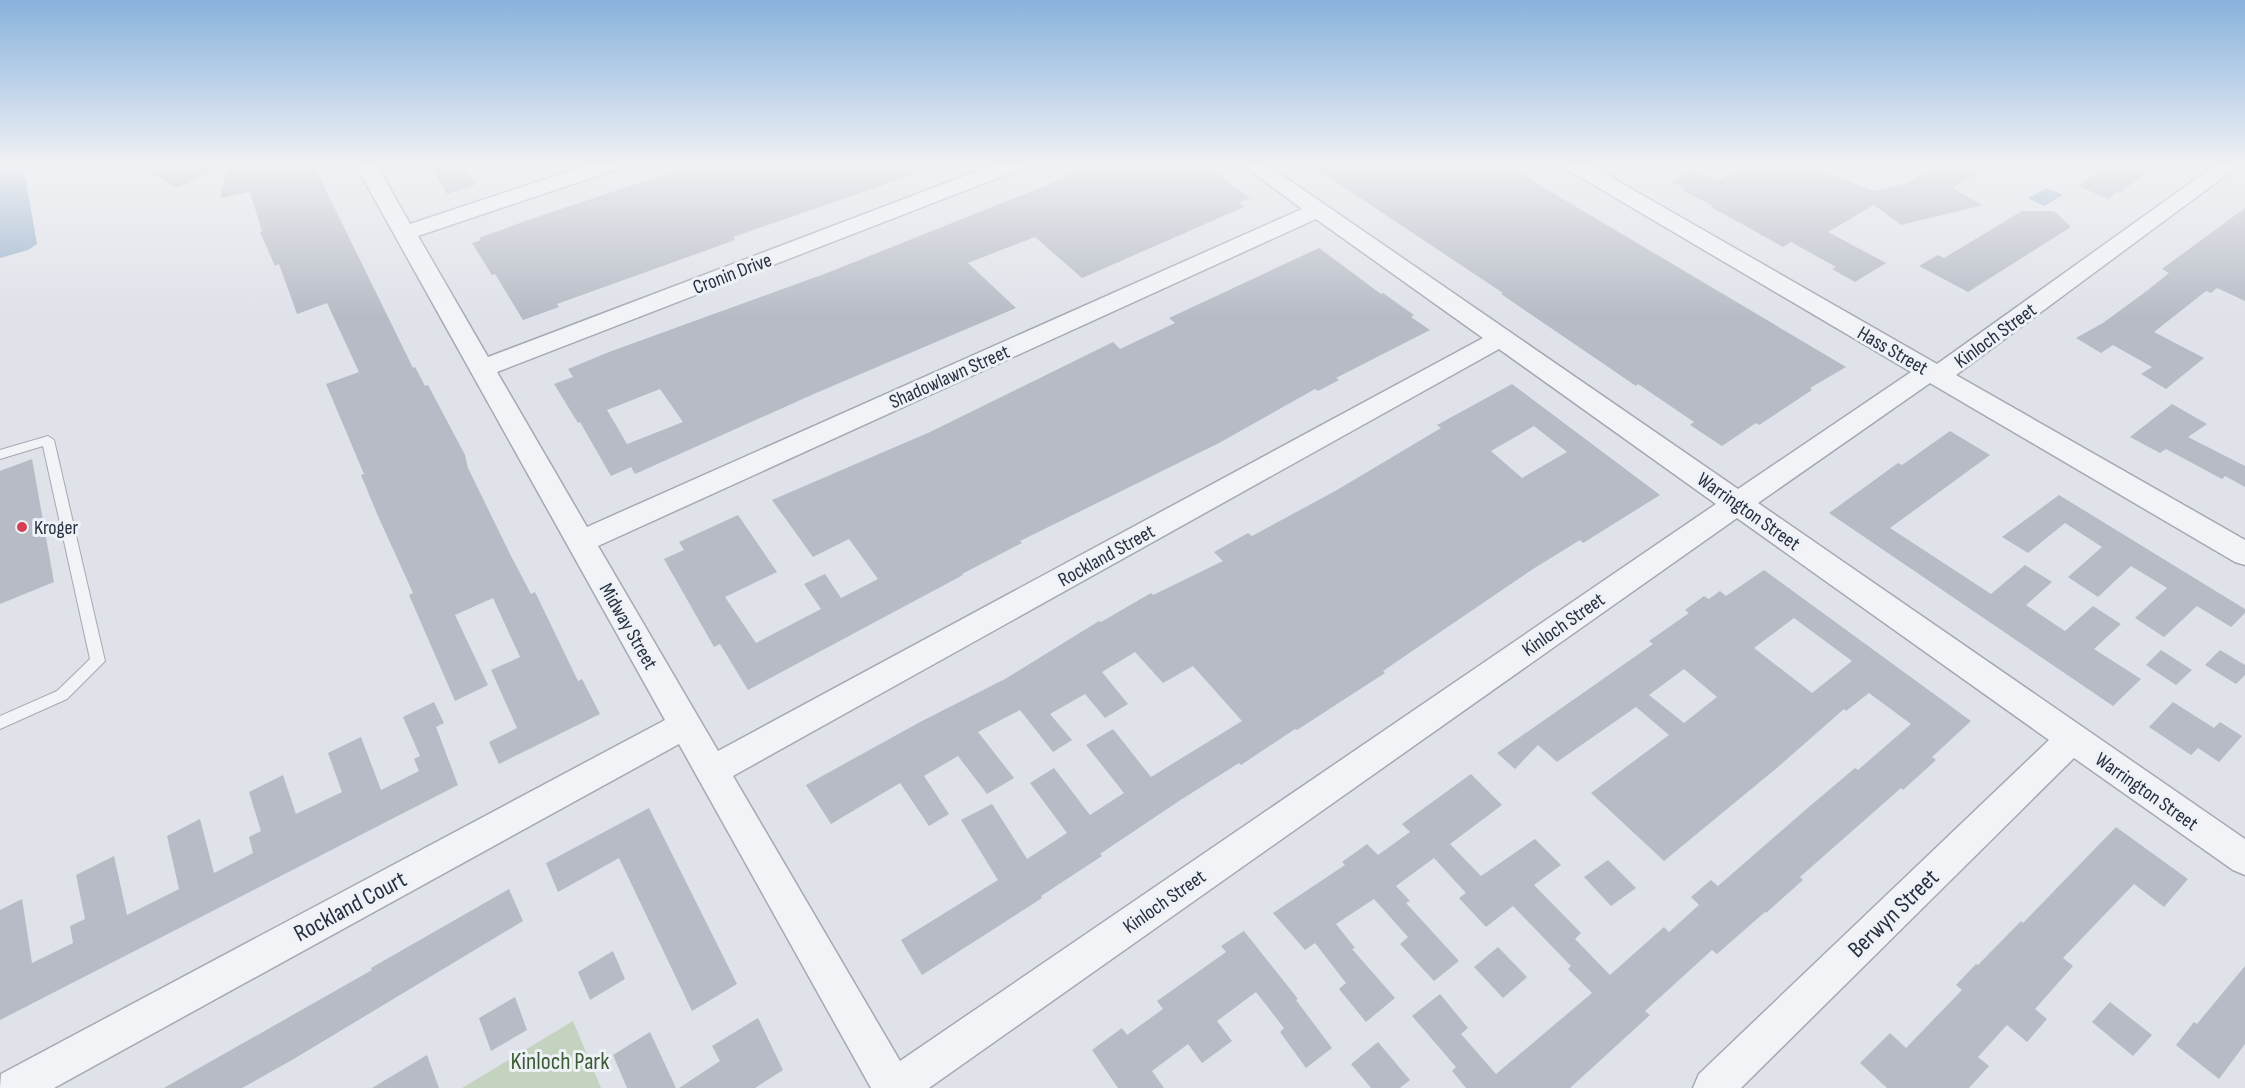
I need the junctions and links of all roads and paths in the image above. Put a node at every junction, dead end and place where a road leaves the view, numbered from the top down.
1 (394, 215) edge
2 (460, 215) edge
3 (883, 215) edge
4 (1307, 215) edge
5 (1325, 215) edge
6 (1660, 215) edge
7 (2161, 215) edge
8 (405, 233) junction
9 (1502, 338) junction
10 (482, 368) junction
11 (1934, 374) junction
12 (0, 455) edge
13 (1737, 503) junction
14 (580, 542) junction
15 (2245, 554) edge
16 (0, 723) edge
17 (685, 725) junction
18 (2072, 739) junction
19 (711, 771) junction
20 (2245, 860) edge
21 (15, 1088) edge
22 (894, 1088) edge
23 (1713, 1088) edge

1 - 8 street, Midway Street
2 - 8 street
3 - 10 street, Cronin Drive
4 - 14 street, Shadowlawn Street
5 - 9 street, Warrington Street
6 - 11 street, Hass Street
7 - 11 street, Kinloch Street
8 - 10 street, Midway Street
9 - 13 street, Warrington Street
9 - 19 street, Rockland Street
10 - 14 street, Midway Street
11 - 13 street, Kinloch Street
11 - 15 street, Hass Street
12 - 16 lane
13 - 18 street, Warrington Street
13 - 22 street, Kinloch Street
14 - 17 street, Midway Street
17 - 19 street, Midway Street
17 - 21 street, Rockland Court
18 - 20 street, Warrington Street
18 - 23 street, Berwyn Street
19 - 22 street, Midway Street

